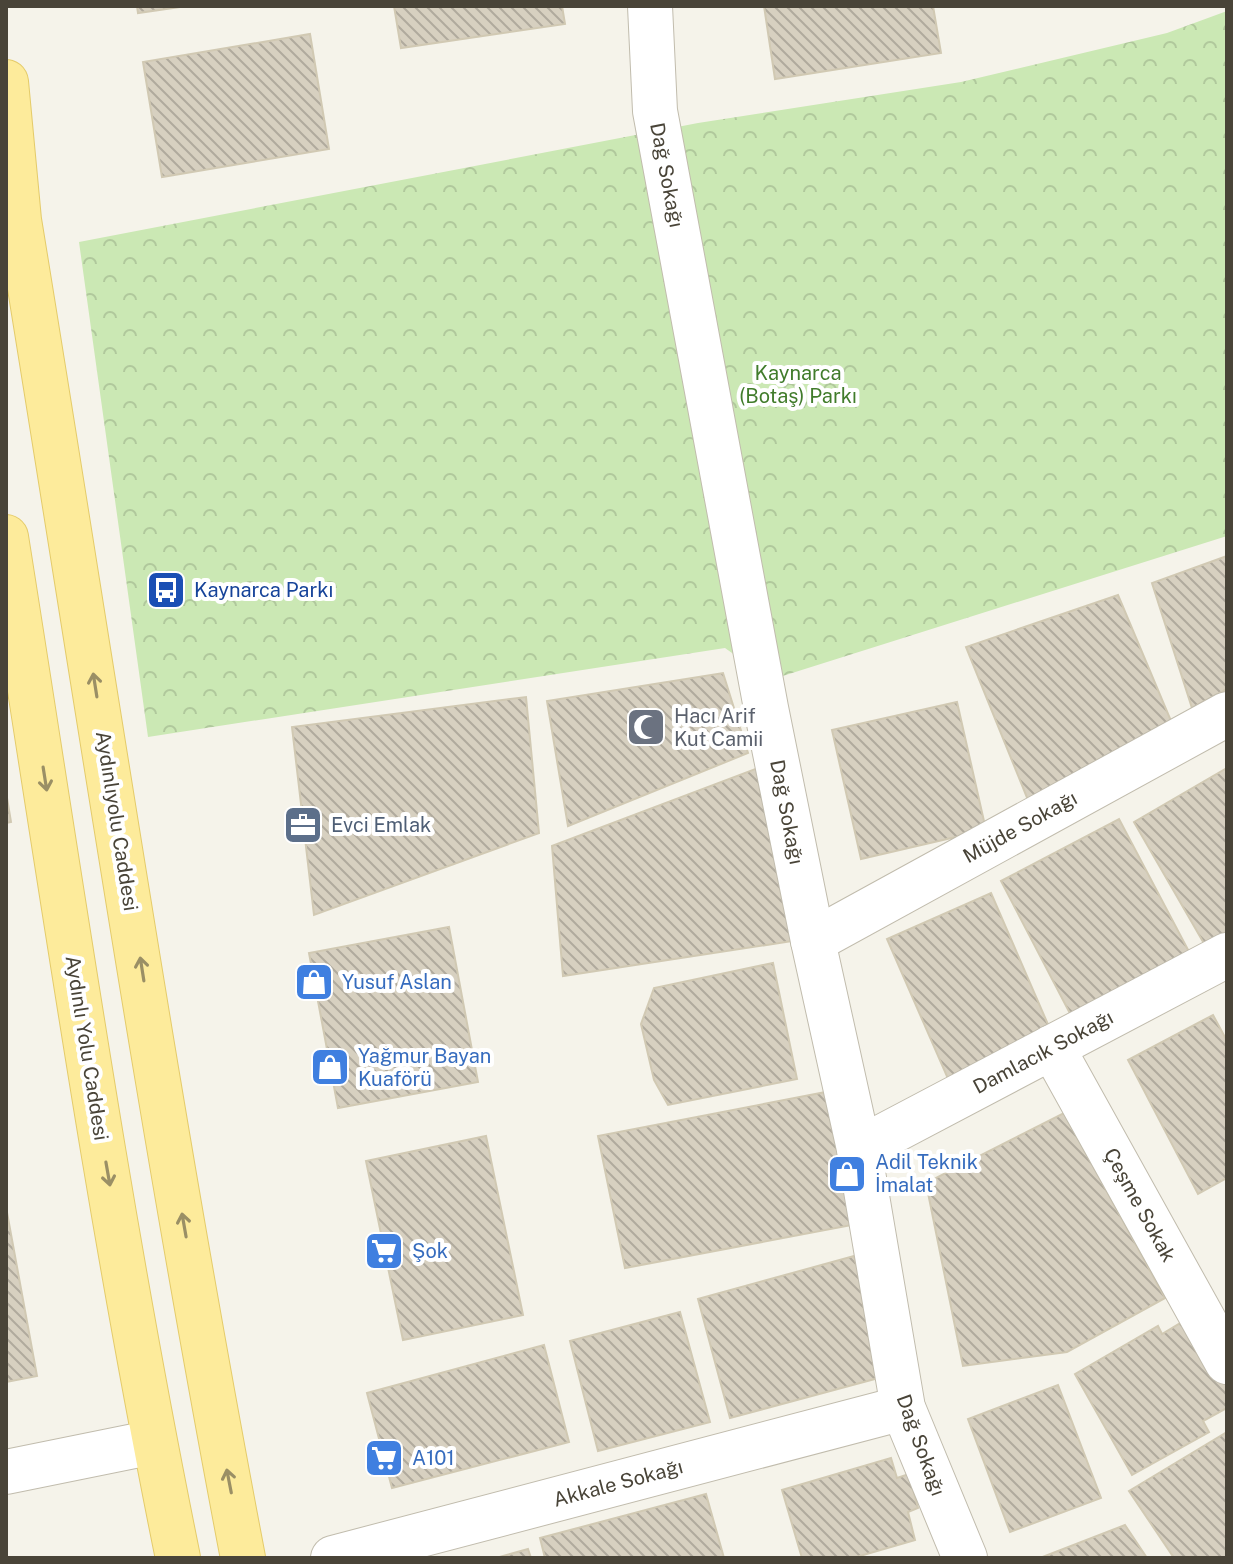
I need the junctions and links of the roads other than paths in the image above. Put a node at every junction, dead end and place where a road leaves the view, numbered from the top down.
1 (650, 6) edge
2 (6, 82) edge
3 (6, 537) edge
4 (1227, 714) edge
5 (813, 941) junction
6 (1227, 955) edge
7 (1052, 1047) junction
8 (859, 1149) junction
9 (1227, 1362) edge
10 (903, 1408) junction
11 (154, 1442) junction
12 (6, 1472) edge
13 (178, 1558) edge
14 (243, 1558) edge
15 (333, 1558) edge
16 (965, 1558) edge

1 - 5 street, Dağ Sokağı
14 -> 2 main road, Aydınlıyolu Caddesi
3 -> 11 main road, Aydınlı Yolu Caddesi
4 - 5 street, Müjde Sokağı
5 - 8 street, Dağ Sokağı
6 - 7 street, Damlacık Sokağı
7 - 8 street, Damlacık Sokağı
7 - 9 street, Çeşme Sokak
8 - 10 street, Dağ Sokağı
10 - 15 street, Akkale Sokağı
10 - 16 street, Dağ Sokağı
11 - 12 street
11 - 13 main road, Aydınlı Yolu Caddesi

